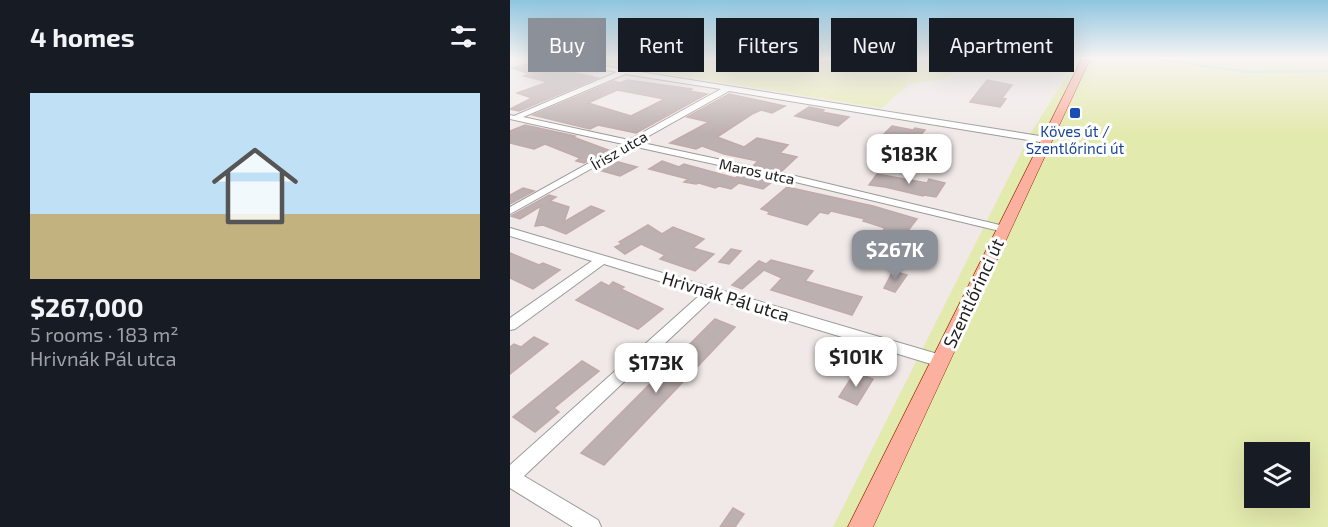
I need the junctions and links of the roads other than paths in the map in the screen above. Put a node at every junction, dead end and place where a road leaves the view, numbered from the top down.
1 (596, 84) edge
2 (699, 84) edge
3 (1074, 84) edge
4 (728, 88) junction
5 (512, 118) edge
6 (1046, 140) junction
7 (630, 143) junction
8 (510, 211) edge
9 (1004, 229) junction
10 (510, 232) edge
11 (603, 259) junction
12 (711, 292) junction
13 (510, 325) edge
14 (941, 361) junction
15 (510, 477) edge
16 (591, 527) edge
17 (860, 527) edge

1 - 5 street
2 - 4 street
3 - 6 main road, Szentlőrinci út
4 - 6 street
4 - 7 street, Írisz utca
5 - 7 street, Maros utca
6 - 9 main road, Szentlőrinci út
7 - 8 street, Írisz utca
7 - 9 street, Maros utca
9 - 14 main road, Szentlőrinci út
10 - 11 street, Hrivnák Pál utca
11 - 12 street, Hrivnák Pál utca
11 - 13 street
12 - 14 street, Hrivnák Pál utca
12 - 15 street
14 - 17 main road, Szentlőrinci út
15 - 16 street

